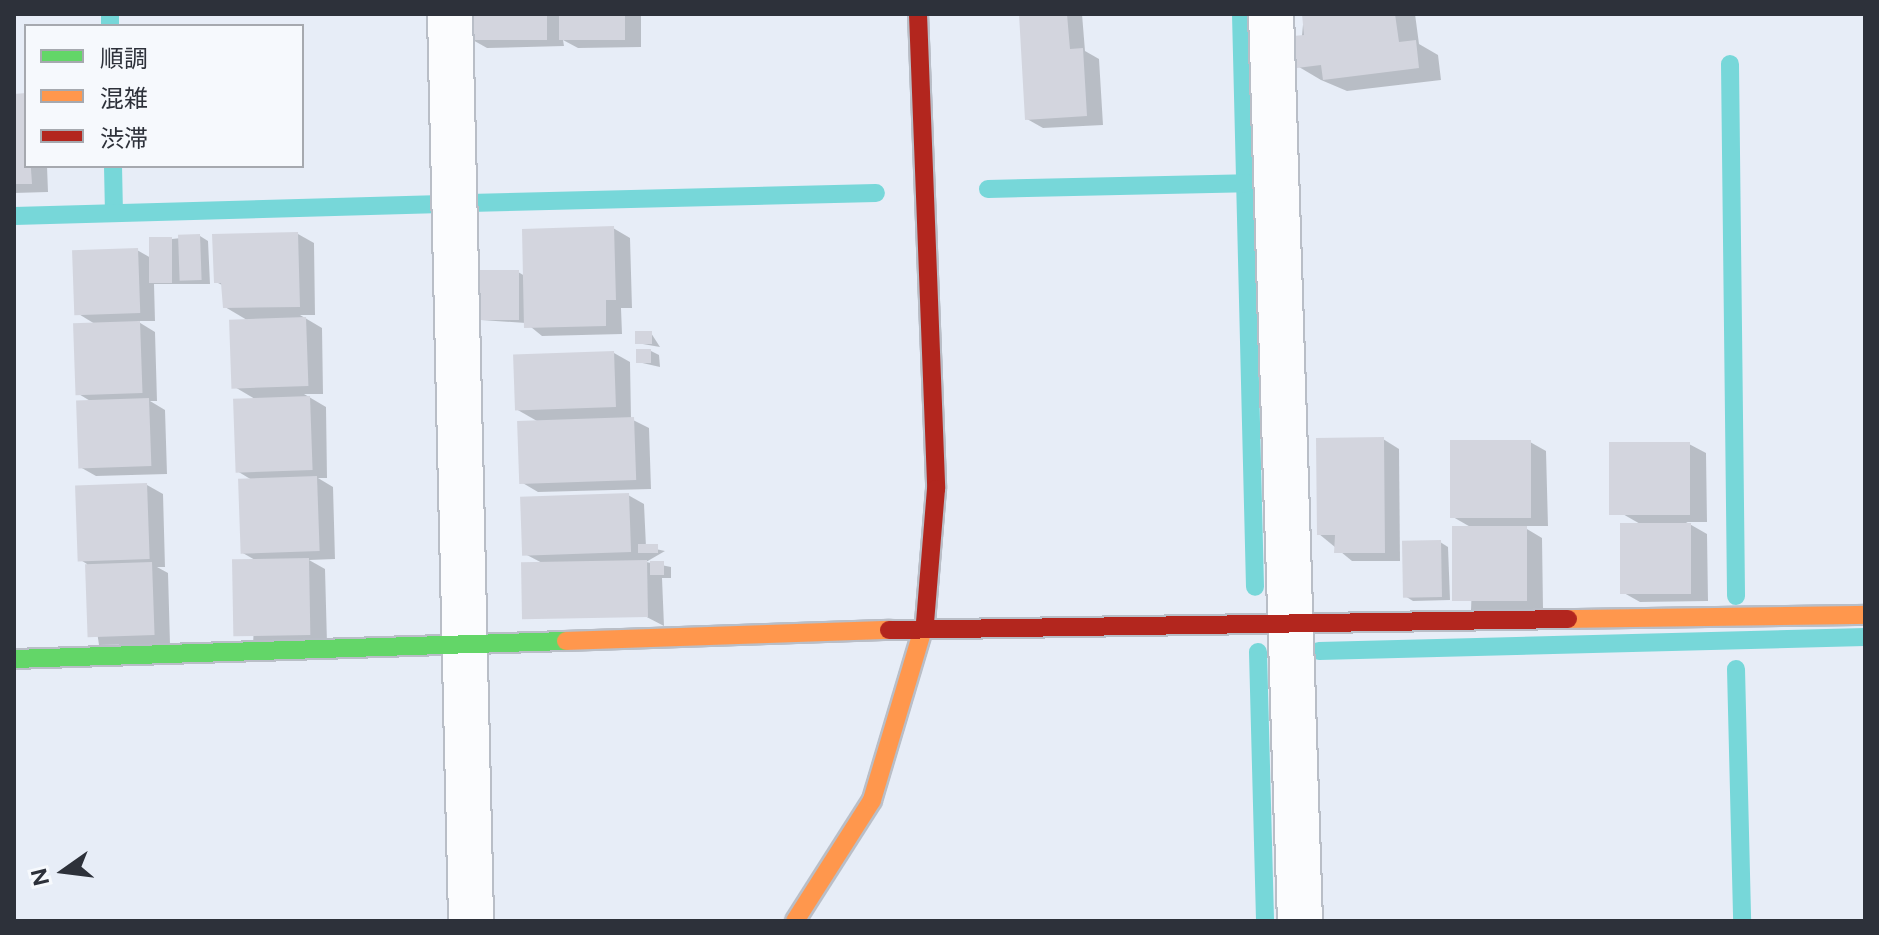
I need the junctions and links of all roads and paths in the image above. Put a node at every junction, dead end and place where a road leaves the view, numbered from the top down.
1 (450, 14) edge
2 (918, 14) edge
3 (1271, 14) edge
4 (1865, 615) edge
5 (1293, 624) junction
6 (924, 629) junction
7 (467, 643) junction
8 (14, 659) edge
9 (471, 921) edge
10 (795, 921) edge
11 (1300, 921) edge

1 - 7 street
2 - 6 street
3 - 5 street
4 - 5 street
5 - 6 street
5 - 11 street
6 - 7 street
6 - 10 street
7 - 8 street
7 - 9 street

